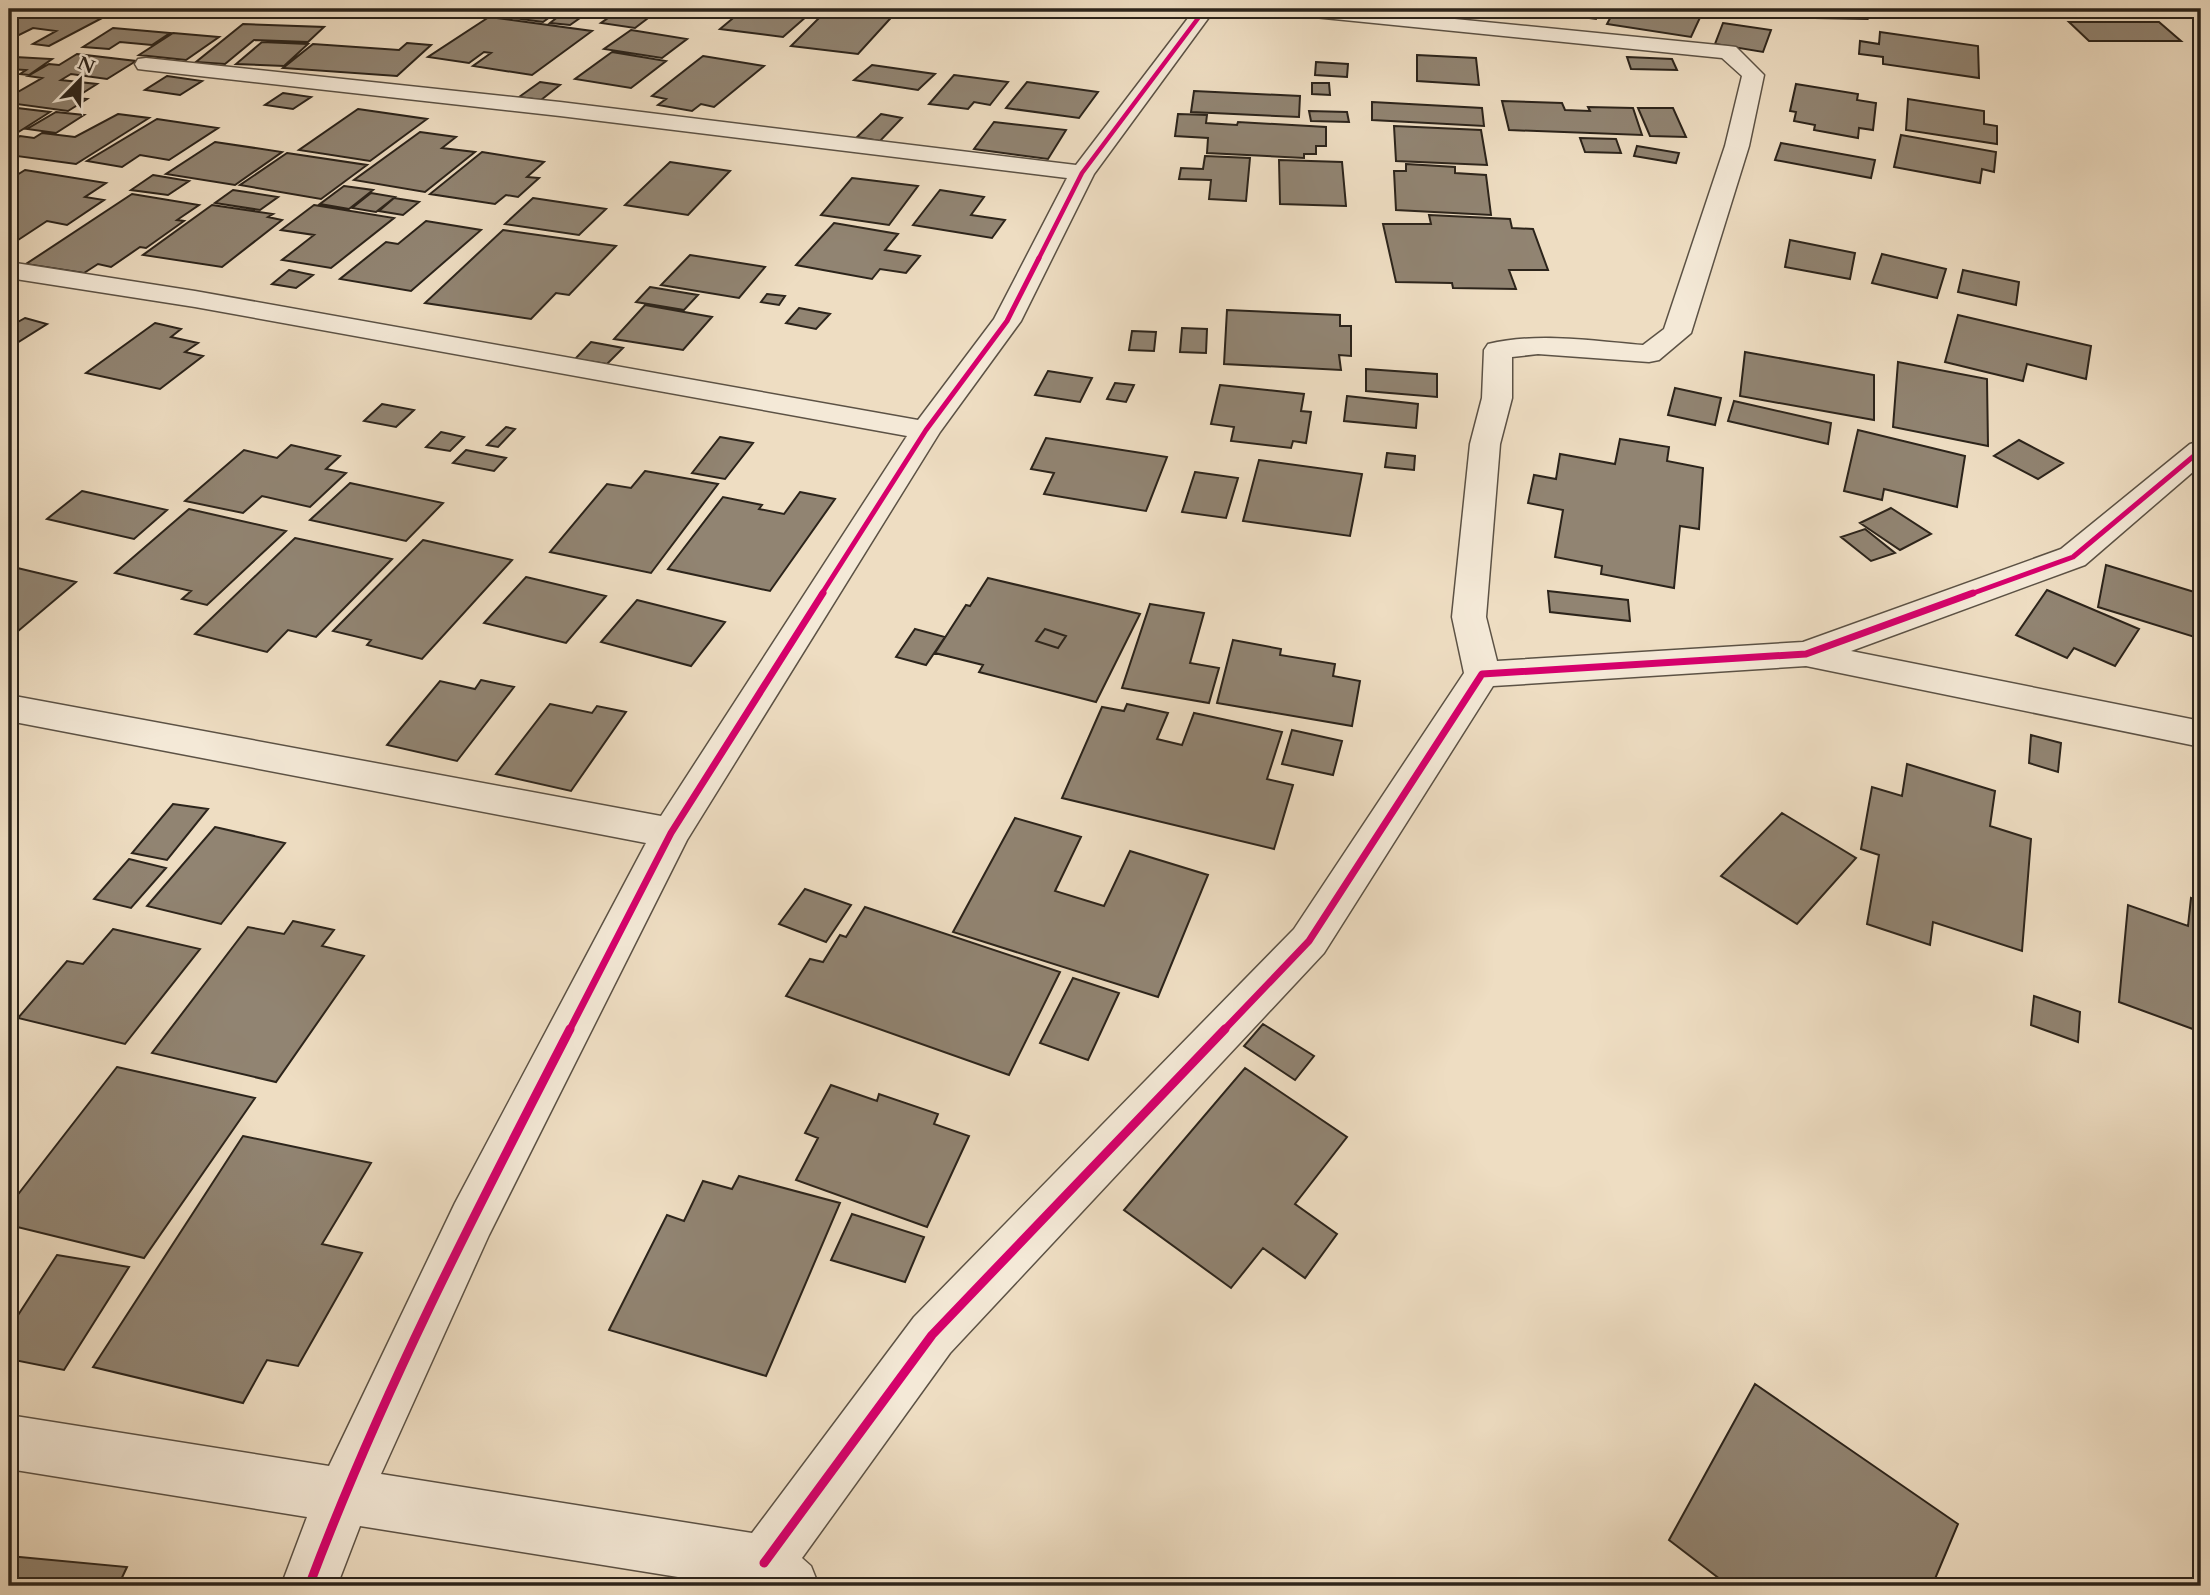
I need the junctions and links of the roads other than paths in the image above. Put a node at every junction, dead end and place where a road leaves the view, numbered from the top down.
1 (1205, 9) edge
2 (1294, 9) edge
3 (146, 64) dead end
4 (1082, 173) junction
5 (9, 270) edge
6 (926, 430) junction
7 (2201, 450) edge
8 (1806, 654) junction
9 (1482, 674) junction
10 (9, 708) edge
11 (2201, 734) edge
12 (671, 833) junction
13 (9, 1442) edge
14 (343, 1496) junction
15 (777, 1574) edge
16 (309, 1586) edge

1 - 4 street
2 - 9 street
3 - 4 street
4 - 6 street
5 - 6 street
6 - 12 street
7 - 8 street
8 - 9 street
8 - 11 street
9 - 15 street
10 - 12 street
12 - 14 street
13 - 14 street
14 - 15 street
14 - 16 street

